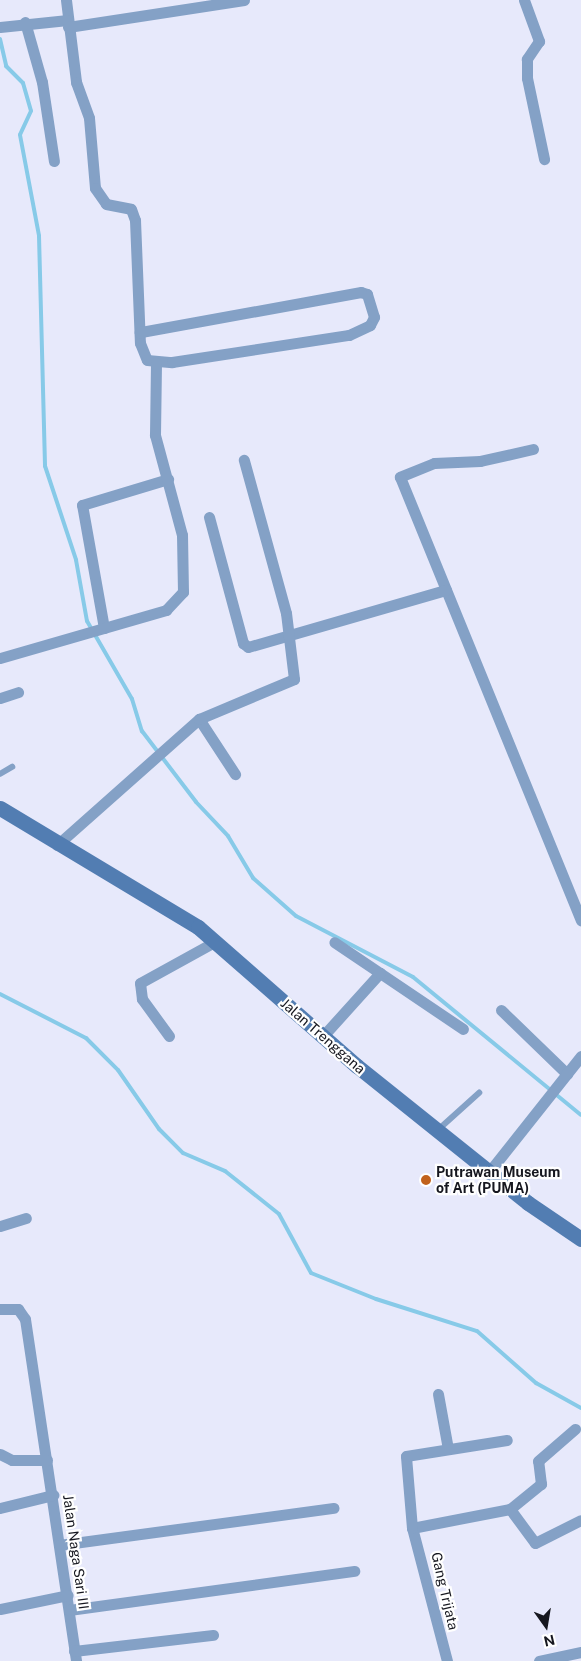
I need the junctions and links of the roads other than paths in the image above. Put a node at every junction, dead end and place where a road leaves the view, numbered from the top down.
1 (66, 0) edge
2 (244, 0) edge
3 (524, 0) edge
4 (24, 22) junction
5 (68, 24) junction
6 (2, 26) edge
7 (544, 159) dead end
8 (54, 161) dead end
9 (140, 332) junction
10 (156, 363) junction
11 (533, 449) dead end
12 (244, 460) dead end
13 (168, 479) junction
14 (209, 516) dead end
15 (446, 590) junction
16 (104, 628) junction
17 (289, 635) junction
18 (0, 658) edge
19 (18, 692) dead end
20 (0, 698) edge
21 (199, 719) junction
22 (12, 767) dead end
23 (0, 774) edge
24 (235, 774) dead end
25 (0, 808) edge
26 (57, 845) junction
27 (581, 921) edge
28 (216, 941) junction
29 (334, 942) dead end
30 (380, 973) junction
31 (501, 1010) dead end
32 (463, 1029) dead end
33 (169, 1036) dead end
34 (323, 1036) junction
35 (581, 1056) edge
36 (567, 1074) junction
37 (480, 1093) dead end
38 (438, 1130) junction
39 (489, 1172) junction
40 (26, 1218) dead end
41 (0, 1226) edge
42 (575, 1235) edge
43 (0, 1309) edge
44 (438, 1394) dead end
45 (575, 1429) dead end
46 (507, 1440) dead end
47 (448, 1449) junction
48 (0, 1454) edge
49 (46, 1454) junction
50 (53, 1495) junction
51 (0, 1508) edge
52 (334, 1508) dead end
53 (510, 1509) junction
54 (581, 1520) edge
55 (412, 1528) junction
56 (59, 1545) junction
57 (354, 1572) dead end
58 (68, 1595) junction
59 (0, 1609) edge
60 (69, 1610) junction
61 (213, 1635) dead end
62 (581, 1652) edge
63 (75, 1656) edge
64 (447, 1661) edge
65 (540, 1661) edge

1 - 5 street
2 - 5 street
3 - 7 street
4 - 5 street
4 - 6 street
4 - 8 street
5 - 9 street
9 - 10 street
9 - 10 street
10 - 13 street
11 - 15 street
12 - 17 street
13 - 16 street
13 - 16 street
14 - 17 street
15 - 17 street
15 - 27 street
16 - 18 street
17 - 21 street
19 - 20 street
21 - 24 street
21 - 26 street
22 - 23 lane
25 - 26 main road, Jalan Trenggana
26 - 28 main road, Jalan Trenggana
28 - 33 street
28 - 34 main road, Jalan Trenggana
29 - 30 street
30 - 32 street
30 - 34 street
31 - 36 street
34 - 38 main road, Jalan Trenggana
35 - 36 street
36 - 39 street
37 - 38 lane
38 - 39 main road, Jalan Trenggana
39 - 42 main road, Jalan Trenggana
40 - 41 street
43 - 49 street, Jalan Naga Sari III
44 - 47 street
45 - 53 street
46 - 47 street
47 - 55 street, Gang Trijata
48 - 49 street
49 - 50 street, Jalan Naga Sari III
50 - 51 street
50 - 56 street, Jalan Naga Sari III
52 - 56 street
53 - 54 street
53 - 55 street
55 - 64 street, Gang Trijata
56 - 58 street, Jalan Naga Sari III
57 - 60 street
58 - 59 street
58 - 60 street, Jalan Naga Sari III
60 - 63 street, Jalan Naga Sari III
61 - 63 street
62 - 65 street

